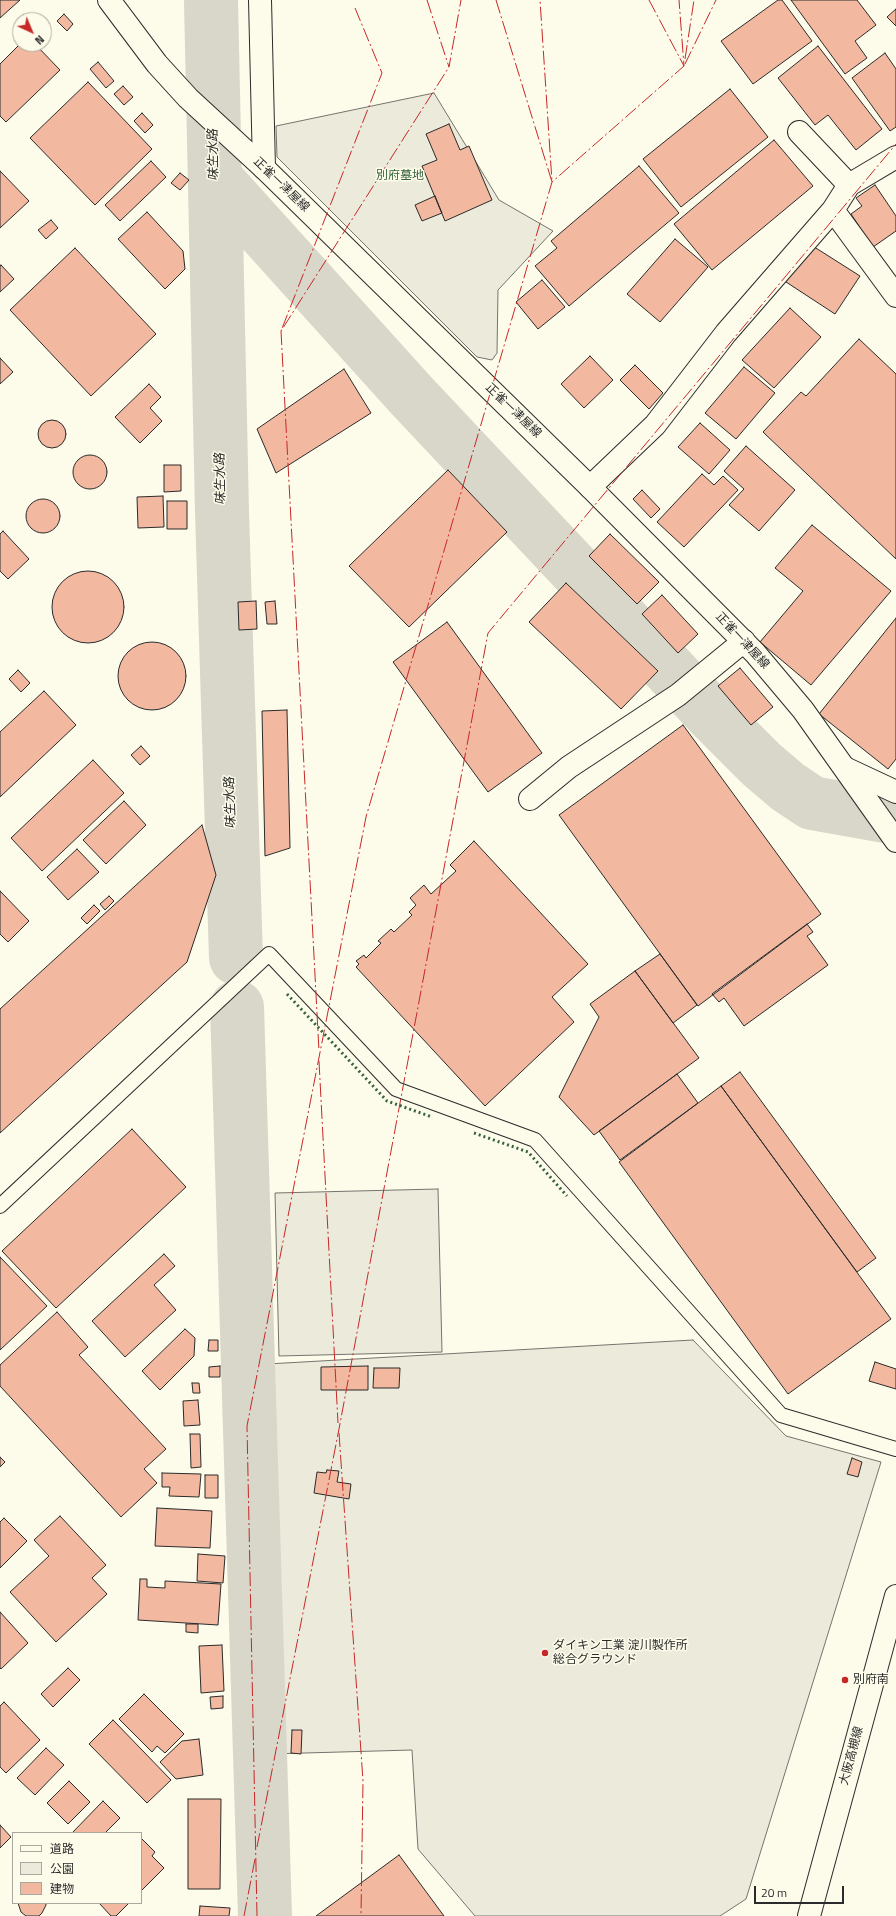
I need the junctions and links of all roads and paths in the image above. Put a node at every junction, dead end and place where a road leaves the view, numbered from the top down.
1 (109, 0) edge
2 (260, 0) edge
3 (799, 132) dead end
4 (896, 157) edge
5 (264, 168) junction
6 (849, 185) junction
7 (833, 210) junction
8 (896, 296) edge
9 (590, 487) junction
10 (744, 641) junction
11 (847, 769) junction
12 (896, 792) edge
13 (530, 799) dead end
14 (893, 836) edge
15 (0, 1206) edge
16 (896, 1449) edge
17 (896, 1596) edge
18 (809, 1916) edge

1 - 5 main road, 正雀一津屋線
2 - 5 main road
3 - 6 main road
4 - 6 main road
5 - 9 main road, 正雀一津屋線
6 - 7 main road
7 - 8 main road
7 - 9 main road
9 - 10 main road, 正雀一津屋線
10 - 11 main road, 正雀一津屋線
10 - 13 main road
11 - 12 main road
11 - 14 main road, 正雀一津屋線
15 - 16 lane
17 - 18 main road, 大阪高槻線

